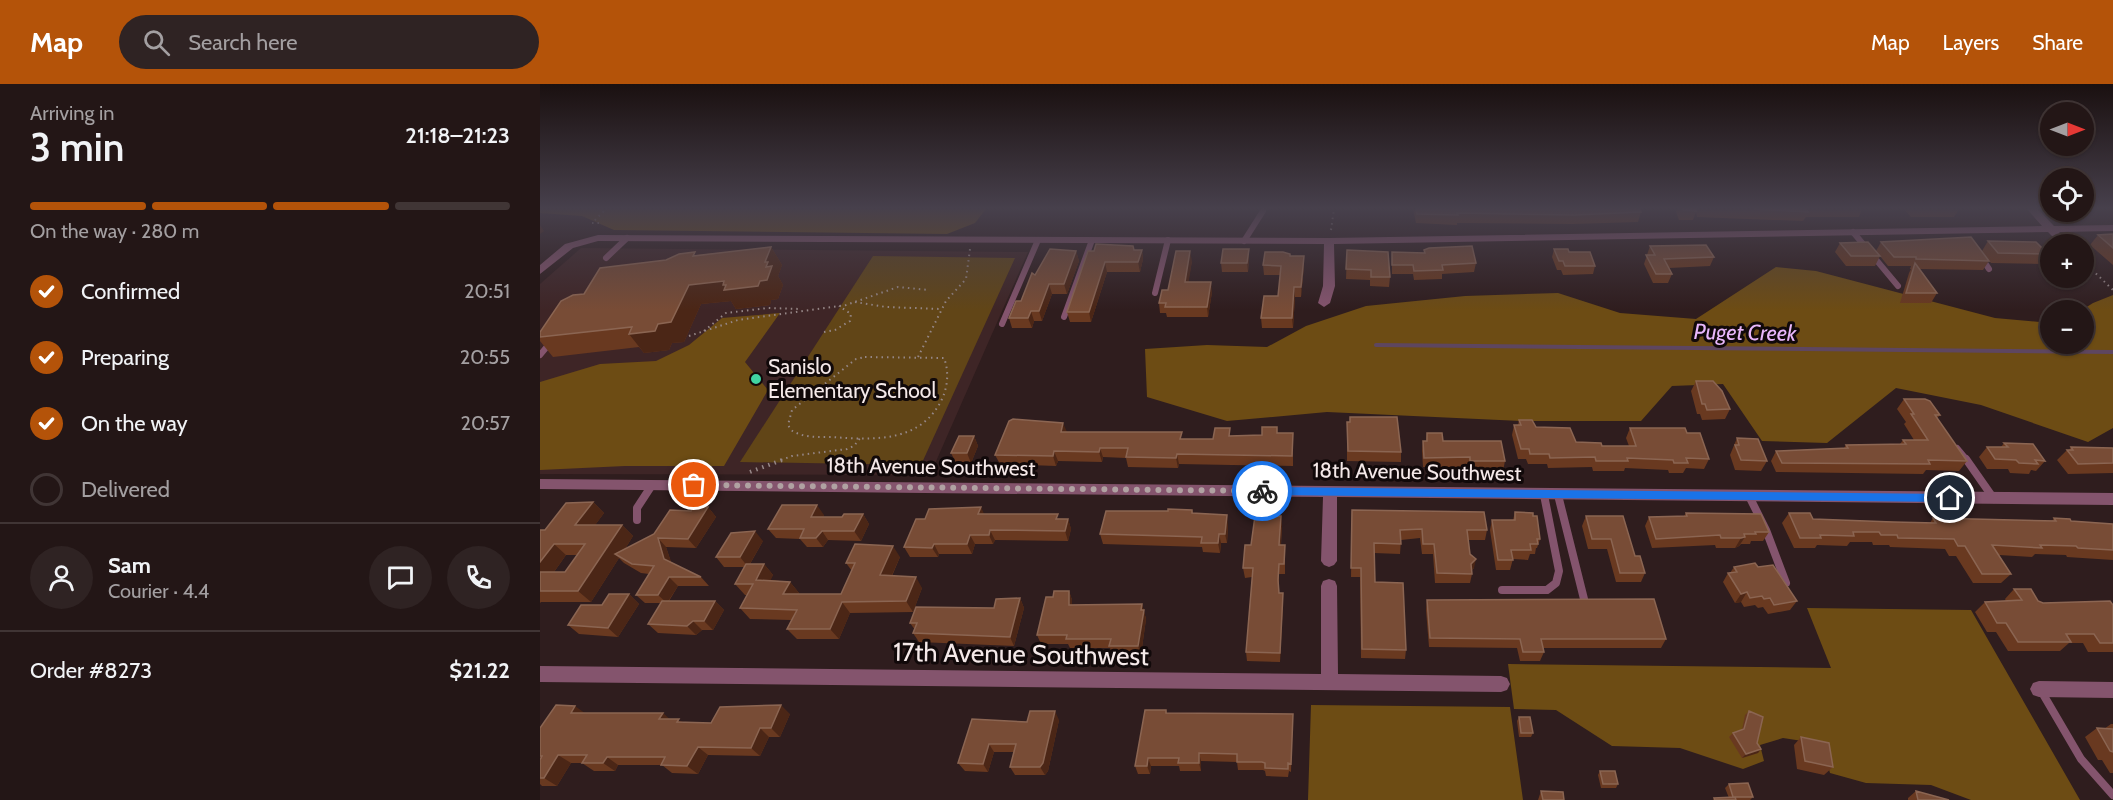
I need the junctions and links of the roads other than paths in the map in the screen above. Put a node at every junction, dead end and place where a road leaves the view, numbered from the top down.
1 (578, 242) edge
2 (622, 242) edge
3 (1037, 242) edge
4 (1091, 242) edge
5 (1167, 242) edge
6 (1329, 242) edge
7 (1862, 242) edge
8 (1975, 249) edge
9 (606, 258) dead end
10 (1989, 269) edge
11 (540, 271) edge
12 (1898, 286) dead end
13 (1155, 293) dead end
14 (1324, 303) dead end
15 (1064, 317) dead end
16 (1002, 324) dead end
17 (550, 334) edge
18 (540, 355) edge
19 (1949, 439) edge
20 (540, 484) edge
21 (652, 485) junction
22 (1330, 492) junction
23 (1551, 495) junction
24 (1749, 496) junction
25 (1995, 499) junction
26 (2113, 499) edge
27 (637, 520) dead end
28 (1329, 561) dead end
29 (1786, 583) edge
30 (1329, 586) dead end
31 (1502, 590) dead end
32 (1584, 599) edge
33 (540, 674) edge
34 (1330, 683) junction
35 (1501, 684) dead end
36 (2039, 689) joint
37 (2113, 690) edge
38 (2113, 795) edge

1 - 11 street
2 - 9 lane
3 - 16 lane
4 - 15 lane
5 - 13 lane
6 - 14 street
7 - 12 lane
8 - 10 lane
17 - 18 lane
19 - 25 lane
20 - 21 street, 18th Avenue Southwest
21 - 22 street, 18th Avenue Southwest
21 - 27 lane
22 - 23 street, 18th Avenue Southwest
22 - 28 street
23 - 24 street, 18th Avenue Southwest
23 - 31 lane
23 - 32 lane
24 - 25 street, 18th Avenue Southwest
24 - 29 lane
25 - 26 street, 18th Avenue Southwest
30 - 34 street
33 - 34 street, 17th Avenue Southwest
34 - 35 street, 17th Avenue Southwest
36 - 37 street
36 - 38 lane

